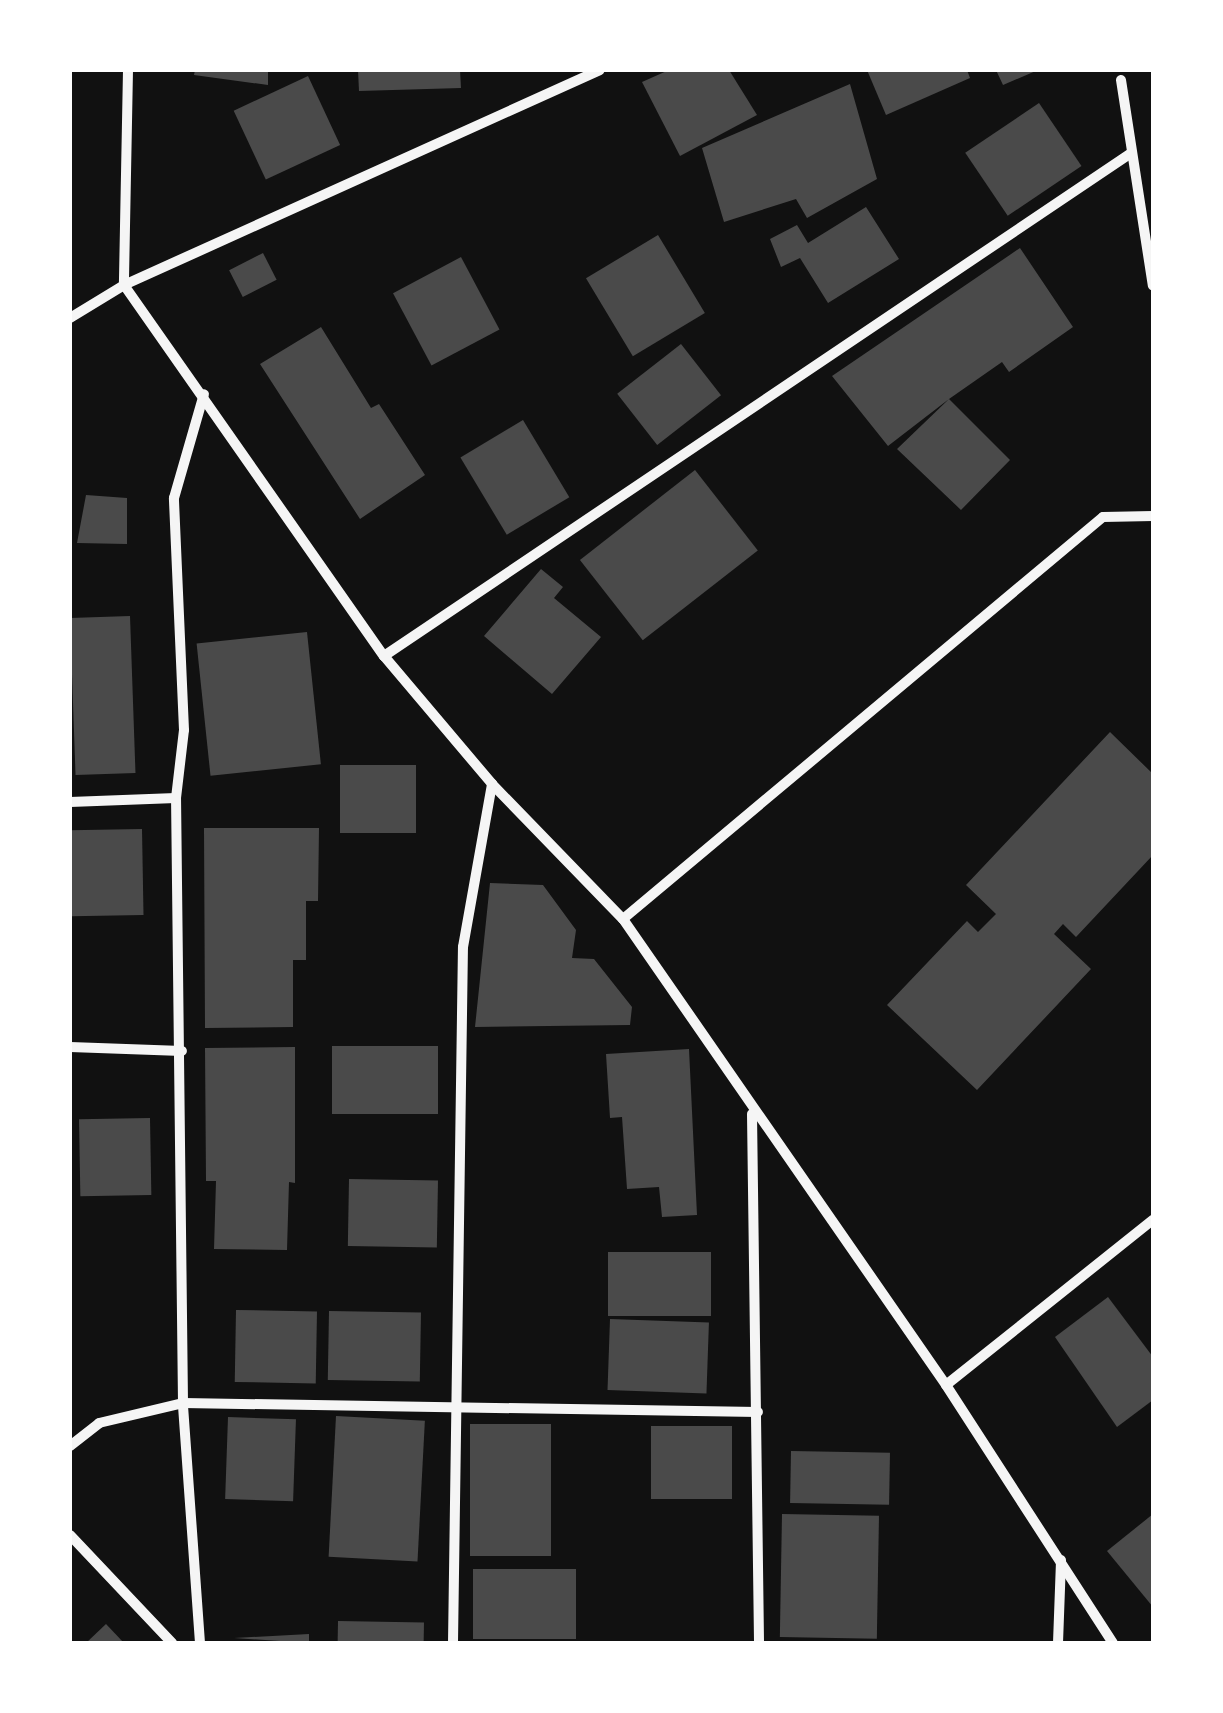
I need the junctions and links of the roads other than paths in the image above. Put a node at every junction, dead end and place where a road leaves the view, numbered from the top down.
1 (128, 70) edge
2 (600, 70) edge
3 (1120, 80) dead end
4 (1132, 153) junction
5 (124, 285) junction
6 (1153, 286) edge
7 (70, 318) edge
8 (204, 394) junction
9 (1153, 516) edge
10 (384, 656) junction
11 (492, 784) junction
12 (176, 798) junction
13 (70, 802) edge
14 (624, 919) junction
15 (70, 1047) edge
16 (182, 1051) junction
17 (752, 1112) junction
18 (1153, 1220) edge
19 (946, 1385) junction
20 (183, 1403) junction
21 (460, 1403) junction
22 (758, 1412) junction
23 (70, 1446) edge
24 (70, 1535) edge
25 (1061, 1559) junction
26 (172, 1643) edge
27 (200, 1643) edge
28 (453, 1643) edge
29 (759, 1643) edge
30 (1058, 1643) edge
31 (1113, 1643) edge

1 - 5 street
2 - 5 street
3 - 4 street
4 - 6 street
4 - 10 street
5 - 7 street
5 - 8 street
8 - 10 street
8 - 12 street
9 - 14 street
10 - 11 street
11 - 14 street
11 - 21 street
12 - 13 street
12 - 16 street
14 - 17 street
15 - 16 street
16 - 20 street
17 - 19 street
17 - 22 street
18 - 19 street
19 - 25 street
20 - 21 street
20 - 23 street
20 - 27 street
21 - 22 street
21 - 28 street
22 - 29 street
24 - 26 street
25 - 30 street
25 - 31 street

